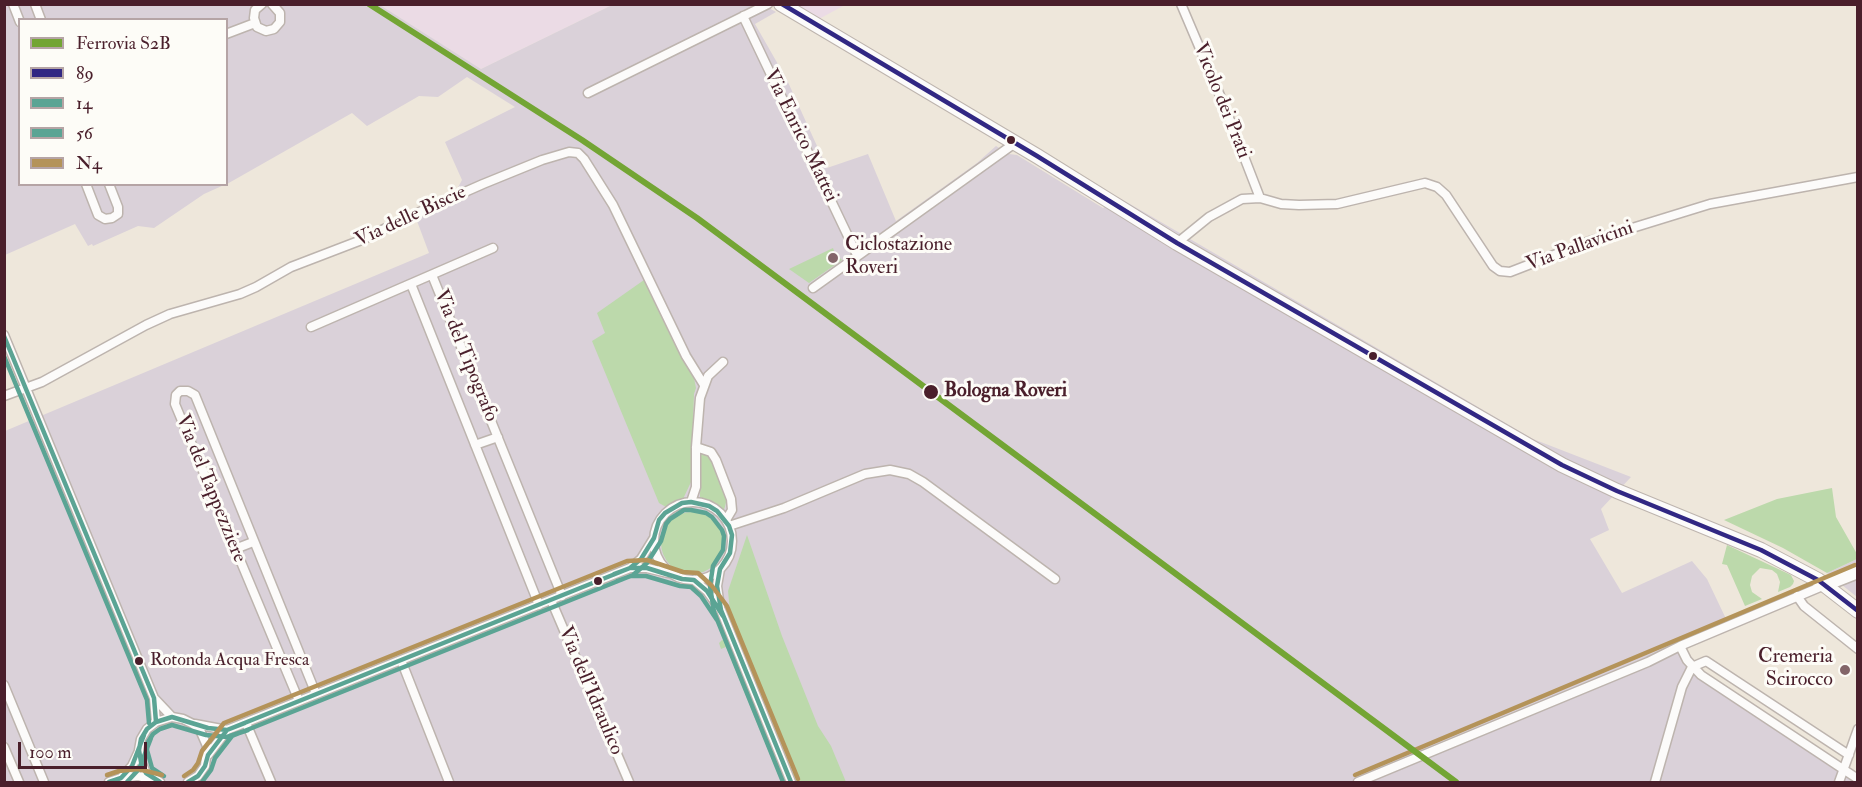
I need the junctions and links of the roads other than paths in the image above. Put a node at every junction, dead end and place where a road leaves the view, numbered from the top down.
1 (13, 4) edge
2 (262, 4) edge
3 (272, 4) edge
4 (768, 4) edge
5 (781, 4) edge
6 (1181, 4) edge
7 (743, 16) junction
8 (18, 18) edge
9 (255, 23) junction
10 (228, 33) edge
11 (588, 93) dead end
12 (1015, 143) junction
13 (1857, 177) edge
14 (87, 186) edge
15 (110, 186) edge
16 (1260, 198) junction
17 (1178, 243) junction
18 (493, 248) dead end
19 (857, 255) junction
20 (432, 274) junction
21 (411, 284) junction
22 (813, 288) dead end
23 (311, 327) dead end
24 (4, 335) edge
25 (723, 362) dead end
26 (704, 385) junction
27 (26, 388) junction
28 (4, 396) edge
29 (498, 437) junction
30 (475, 445) junction
31 (696, 447) junction
32 (691, 502) junction
33 (727, 523) junction
34 (654, 538) junction
35 (254, 542) junction
36 (235, 549) junction
37 (630, 568) junction
38 (720, 569) junction
39 (1857, 572) edge
40 (672, 574) junction
41 (1055, 579) dead end
42 (694, 580) junction
43 (1825, 585) junction
44 (562, 596) junction
45 (1797, 596) junction
46 (551, 600) junction
47 (539, 604) junction
48 (721, 610) junction
49 (1857, 611) edge
50 (1680, 646) junction
51 (1857, 649) edge
52 (401, 660) junction
53 (1692, 667) junction
54 (4, 685) edge
55 (316, 694) junction
56 (154, 698) junction
57 (299, 701) junction
58 (172, 717) junction
59 (156, 722) junction
60 (246, 723) junction
61 (193, 724) junction
62 (1857, 729) edge
63 (227, 730) junction
64 (4, 747) edge
65 (139, 750) junction
66 (208, 755) junction
67 (1849, 755) junction
68 (1844, 770) junction
69 (122, 778) junction
70 (1857, 779) edge
71 (158, 782) edge
72 (19, 783) edge
73 (44, 783) edge
74 (109, 783) edge
75 (188, 783) edge
76 (271, 783) edge
77 (449, 783) edge
78 (629, 783) edge
79 (791, 783) edge
80 (1358, 783) edge
81 (1655, 783) edge
82 (1839, 783) edge

1 - 8 street
2 - 9 street
3 - 9 street
4 - 7 street
5 - 12 main road
6 - 16 street, Vicolo dei Prati
7 - 11 street
7 - 19 street, Via Enrico Mattei
9 - 10 street
12 - 17 main road
12 - 19 street
13 - 16 street, Via Pallavicini
14 - 15 street
16 - 17 street, Via Pallavicini
17 - 43 main road
18 - 20 street, Via del Tipografo
19 - 22 street
20 - 21 street, Via del Tipografo
20 - 29 street, Via del Tipografo
21 - 23 street, Via del Tipografo
21 - 30 street, Via del Tipografo
24 - 27 street
25 - 26 street
26 - 27 street, Via delle Biscie
26 - 31 street
27 - 28 street, Via delle Biscie
27 - 56 street
29 - 30 street, Via del Tipografo
29 - 44 street, Via del Tipografo
30 - 47 street, Via del Tipografo
31 - 32 street
31 - 33 street
32 - 33 street
32 - 34 street
33 - 38 street
33 - 41 street
34 - 37 street
34 - 40 street
35 - 36 street
35 - 36 street, Via del Tappezziere
35 - 55 street, Via del Tappezziere
36 - 57 street, Via del Tappezziere
37 - 40 street
37 - 44 street
38 - 42 street
38 - 48 street
39 - 43 main road
40 - 42 street
42 - 48 street
43 - 45 street
43 - 49 main road
44 - 46 street
45 - 50 street
45 - 51 street
46 - 47 street
46 - 78 street, Via dell'Idraulico
47 - 52 street
48 - 79 street
50 - 53 street
50 - 80 street
52 - 55 street
52 - 77 street
53 - 67 street
53 - 68 street
53 - 81 street
54 - 73 street
55 - 57 street
56 - 58 street
56 - 59 street
57 - 60 street
58 - 59 street
58 - 61 street
59 - 65 street
60 - 63 street
60 - 76 street
61 - 63 street
61 - 66 street
62 - 67 street
63 - 66 street
64 - 72 street
65 - 69 street
65 - 71 street
66 - 75 street
67 - 68 street
68 - 70 street
68 - 82 street
69 - 71 street
69 - 74 street

